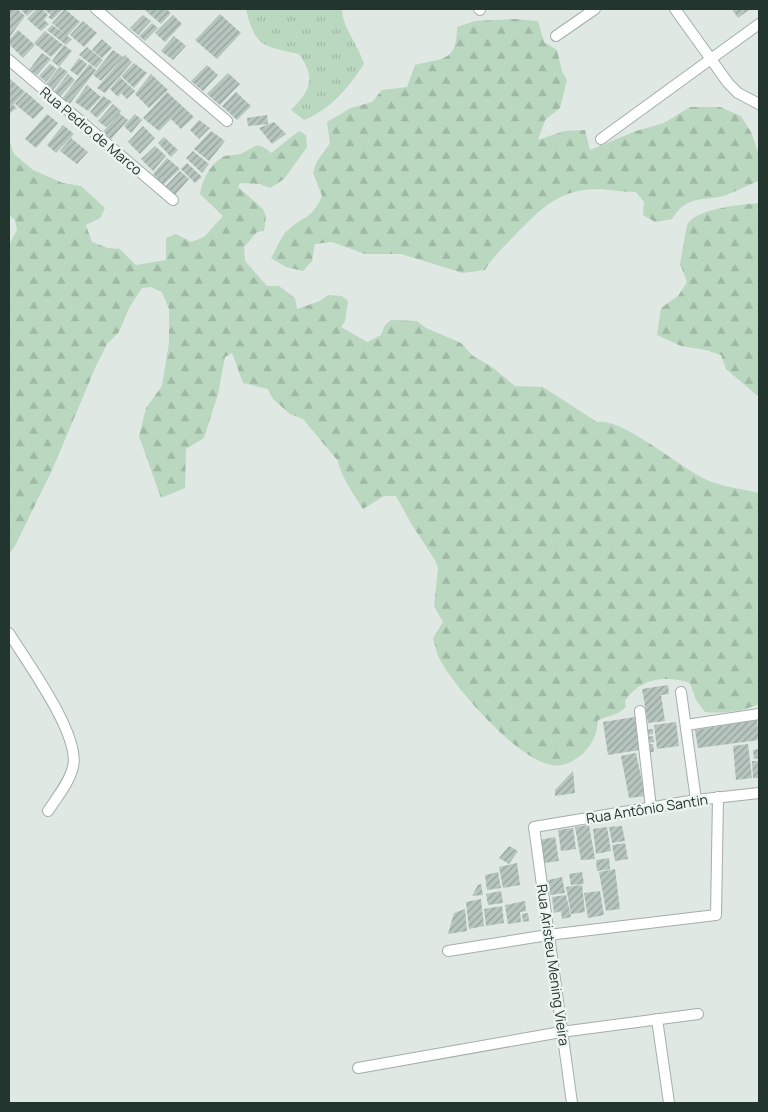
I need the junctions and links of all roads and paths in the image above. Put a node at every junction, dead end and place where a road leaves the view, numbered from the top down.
1 (96, 9) edge
2 (595, 9) edge
3 (675, 9) edge
4 (759, 24) edge
5 (556, 36) dead end
6 (9, 60) edge
7 (710, 61) junction
8 (759, 104) edge
9 (227, 121) dead end
10 (601, 139) dead end
11 (173, 200) dead end
12 (9, 633) edge
13 (681, 692) dead end
14 (640, 711) dead end
15 (759, 714) edge
16 (686, 725) junction
17 (759, 793) edge
18 (718, 797) junction
19 (696, 800) junction
20 (651, 808) junction
21 (48, 811) dead end
22 (534, 827) joint
23 (548, 935) junction
24 (448, 951) dead end
25 (698, 1014) dead end
26 (657, 1020) junction
27 (561, 1032) junction
28 (358, 1068) dead end
29 (572, 1103) edge
30 (669, 1103) edge

1 - 9 street
2 - 5 street
3 - 7 street
4 - 7 street
6 - 11 street, Rua Pedro de Marco
7 - 8 street
7 - 10 street
12 - 21 street
13 - 16 street
14 - 20 street
15 - 16 street
16 - 19 street
17 - 18 street, Rua Antônio Santin
18 - 19 street, Rua Antônio Santin
18 - 23 street
19 - 20 street, Rua Antônio Santin
20 - 22 street, Rua Antônio Santin
22 - 23 street, Rua Aristeu Mening Vieira
23 - 24 street
23 - 27 street, Rua Aristeu Mening Vieira
25 - 26 street
26 - 27 street
26 - 30 street
27 - 28 street
27 - 29 street, Rua Aristeu Mening Vieira

